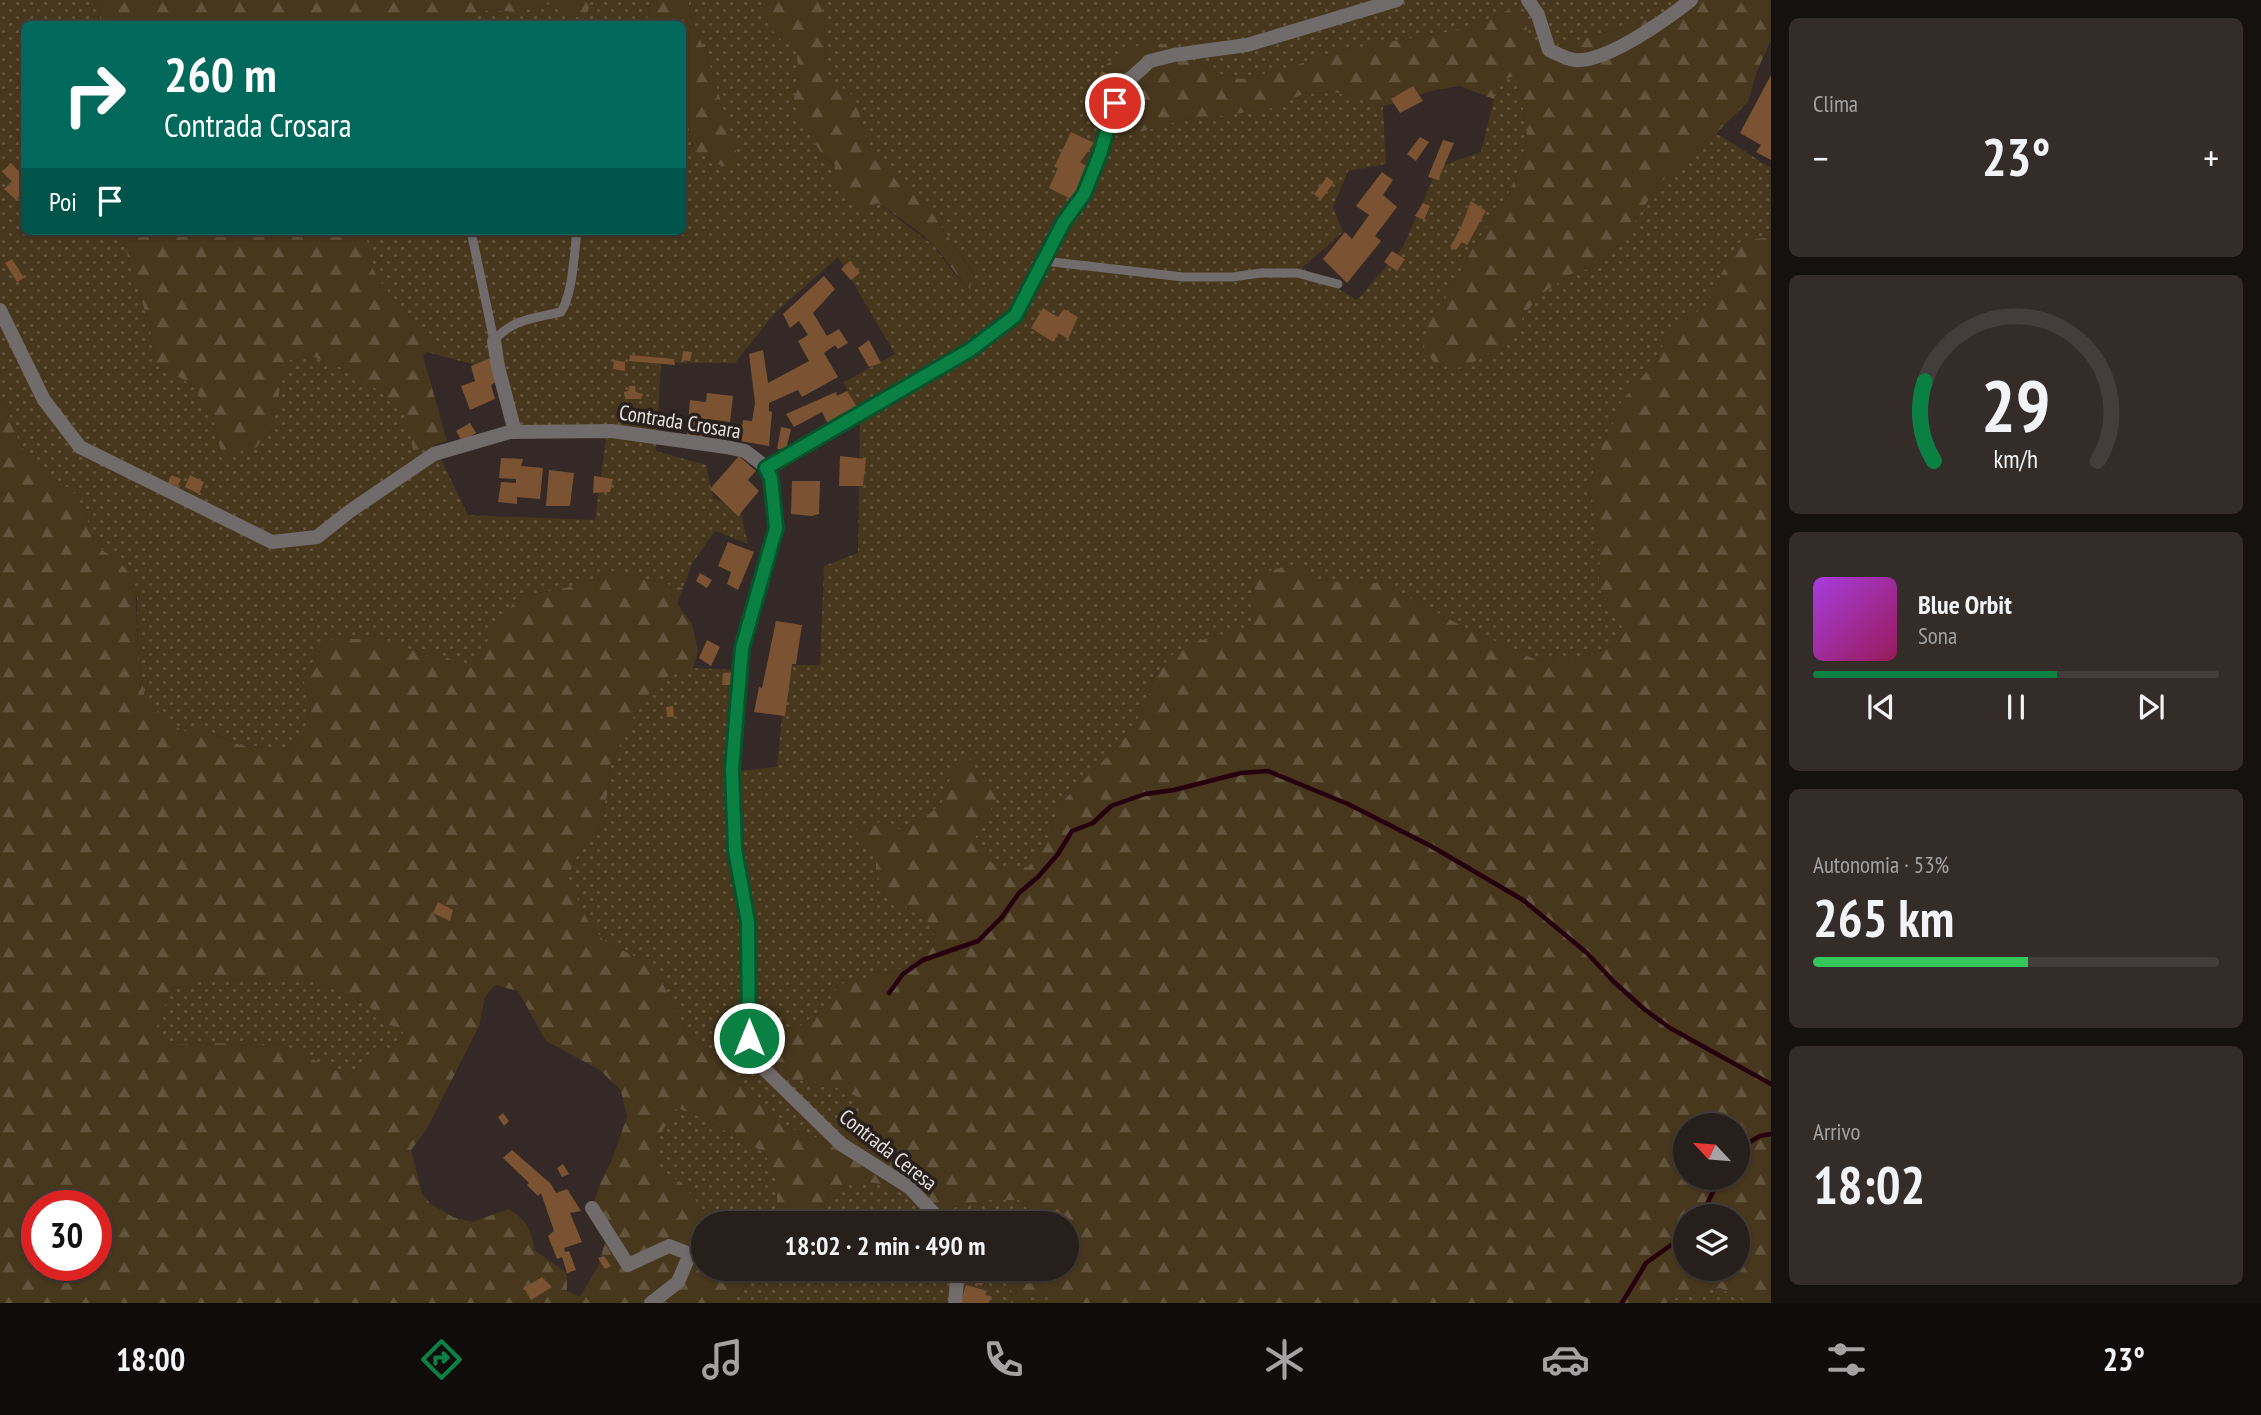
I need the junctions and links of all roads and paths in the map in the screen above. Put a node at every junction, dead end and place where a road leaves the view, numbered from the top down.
1 (1397, 0) edge
2 (1528, 0) edge
3 (1691, 0) edge
4 (472, 235) edge
5 (577, 235) edge
6 (1045, 261) junction
7 (1338, 284) dead end
8 (0, 310) edge
9 (494, 341) junction
10 (515, 432) junction
11 (766, 468) junction
12 (592, 1208) dead end
13 (932, 1211) edge
14 (957, 1281) edge
15 (652, 1303) edge
16 (955, 1303) edge

1 - 6 street
2 - 3 street
4 - 9 lane
5 - 9 lane
6 - 7 lane
6 - 11 street
8 - 10 street, Contrada Crosara
9 - 10 street
10 - 11 street, Contrada Crosara
11 - 13 street, Contrada Ceresa
12 - 15 street
14 - 16 street

